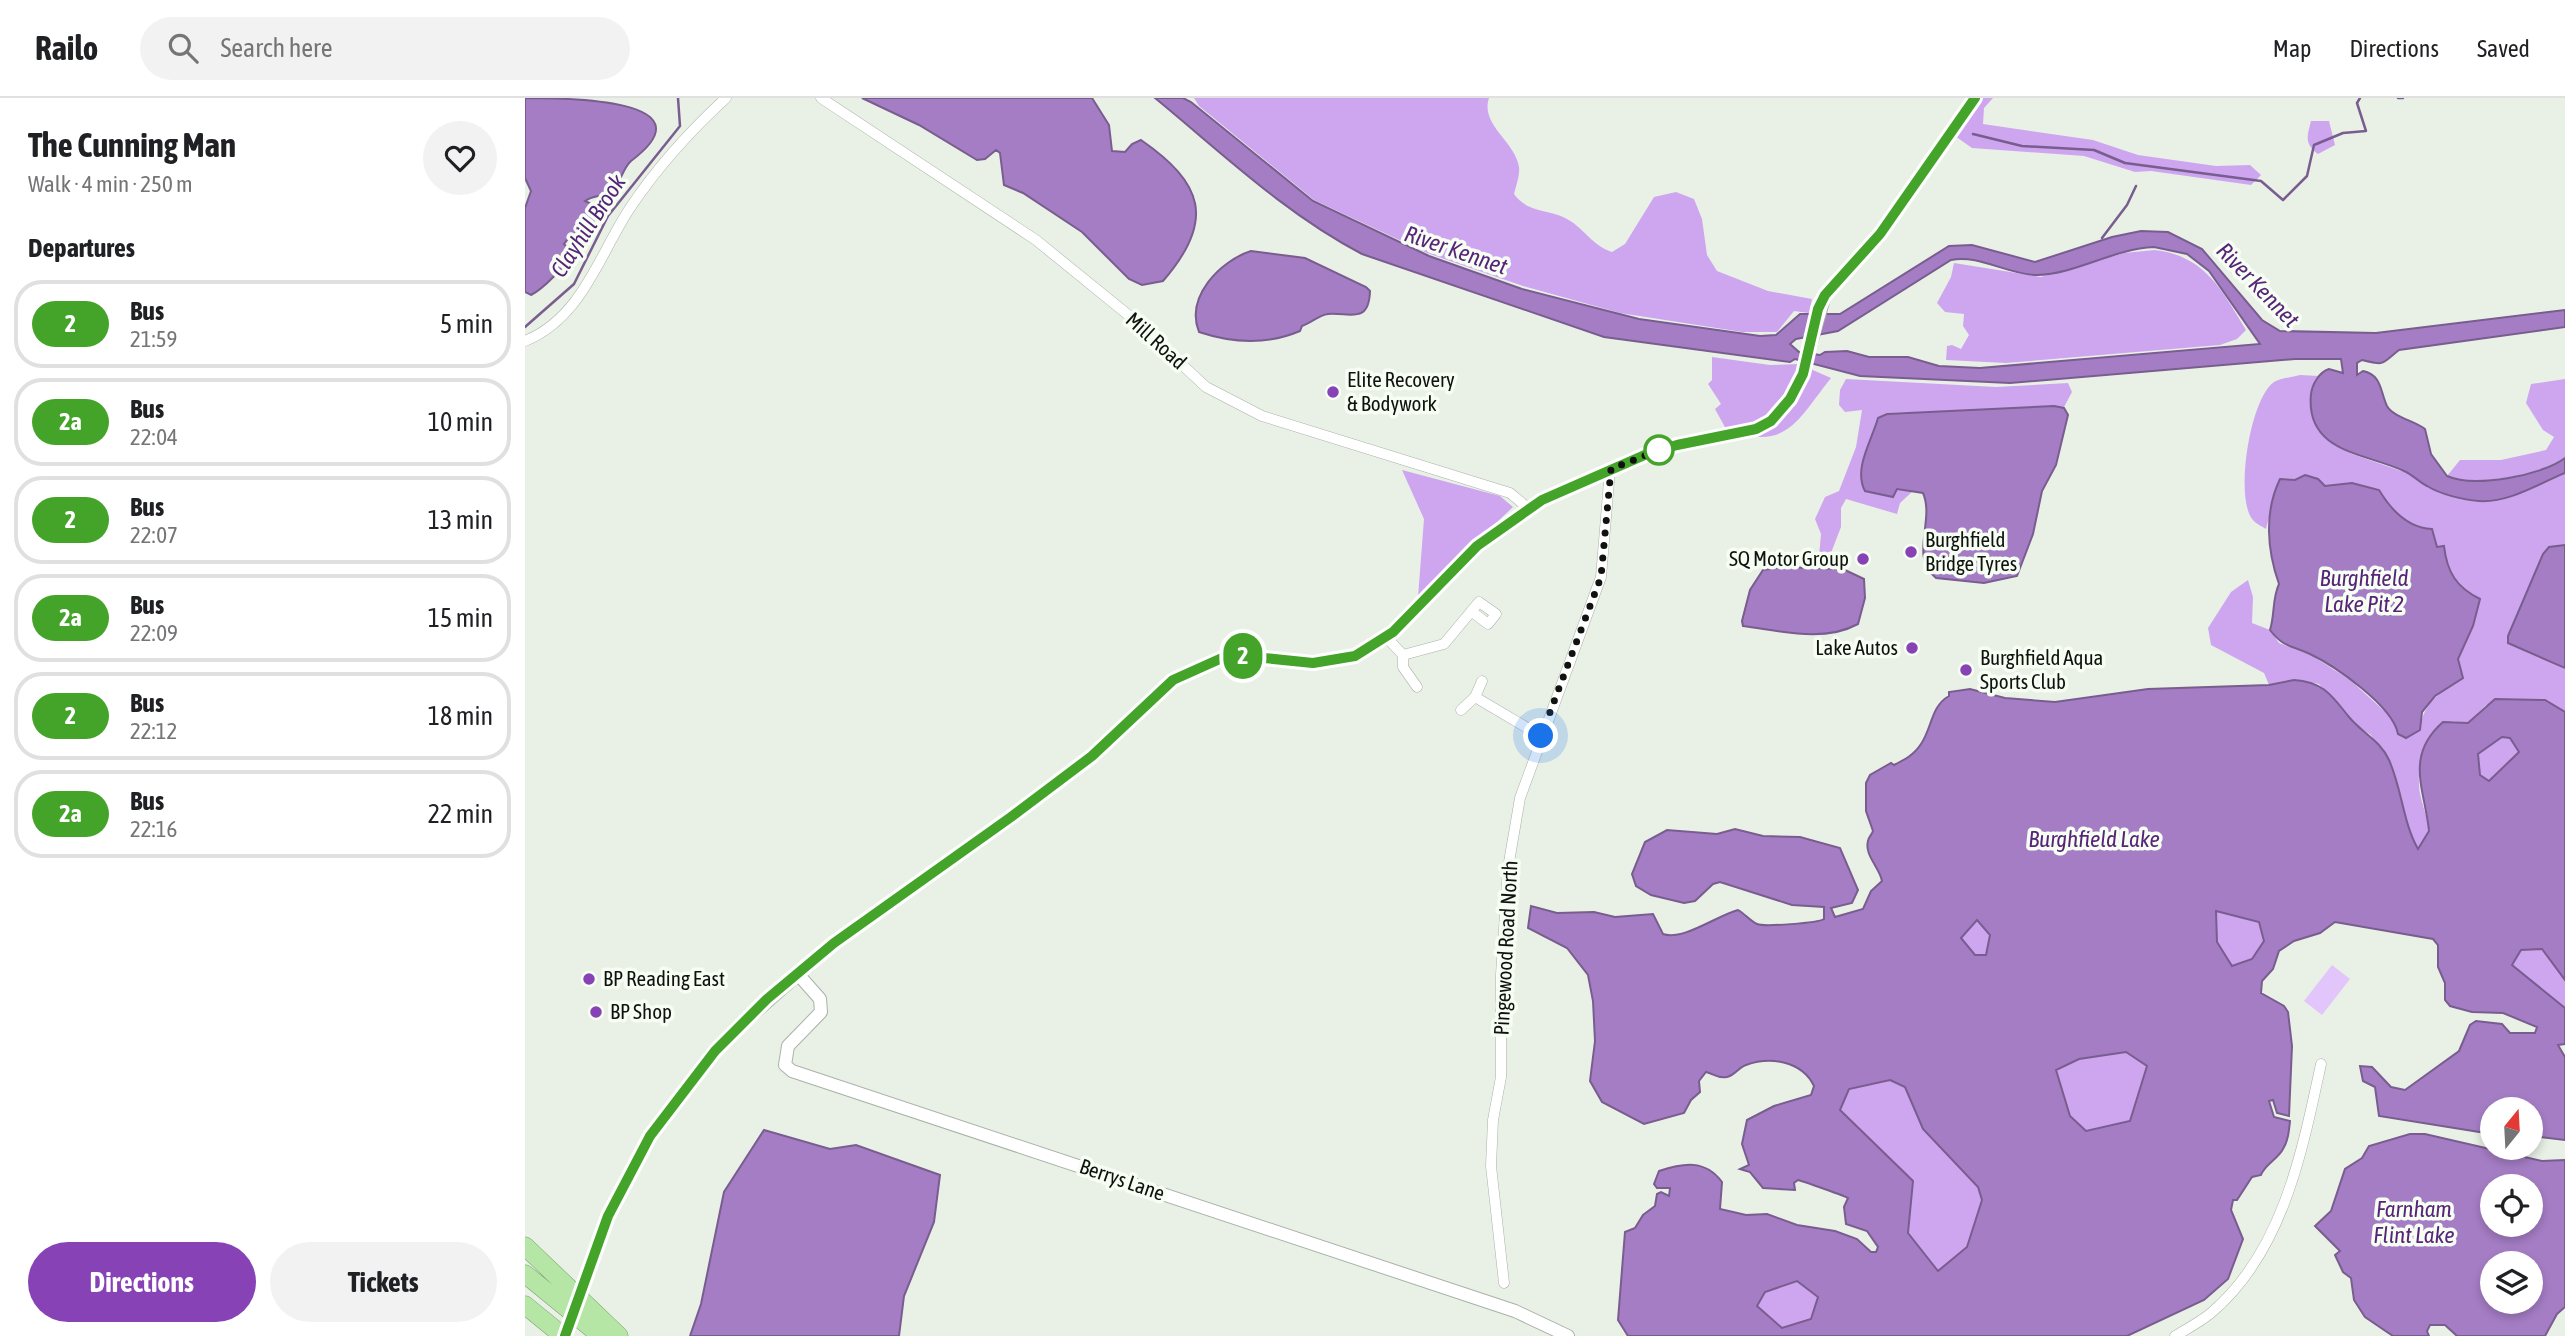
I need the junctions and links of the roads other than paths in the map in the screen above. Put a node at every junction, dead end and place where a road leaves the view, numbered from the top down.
1 (726, 98) edge
2 (821, 98) edge
3 (1975, 98) edge
4 (525, 341) edge
5 (1611, 469) junction
6 (1528, 508) junction
7 (1471, 611) dead end
8 (1387, 638) junction
9 (1403, 656) junction
10 (1482, 681) dead end
11 (1417, 687) dead end
12 (1475, 697) junction
13 (1461, 710) dead end
14 (1541, 736) junction
15 (797, 973) junction
16 (2321, 1064) dead end
17 (525, 1246) edge
18 (525, 1274) edge
19 (1500, 1278) dead end
20 (525, 1305) edge
21 (564, 1336) edge
22 (601, 1336) edge
23 (619, 1336) edge
24 (1567, 1336) edge
25 (2175, 1336) edge

1 - 4 street
2 - 6 street, Mill Road
3 - 5 street
5 - 6 street
5 - 14 street, Pingewood Road North
6 - 8 street
7 - 9 street
8 - 9 street
8 - 15 street
9 - 11 street
10 - 12 street
12 - 13 street
12 - 14 street
14 - 19 street, Pingewood Road North
15 - 21 street, bridge
15 - 24 street, Berrys Lane
16 - 25 street
17 - 23 highway
18 - 22 highway
20 - 21 highway

